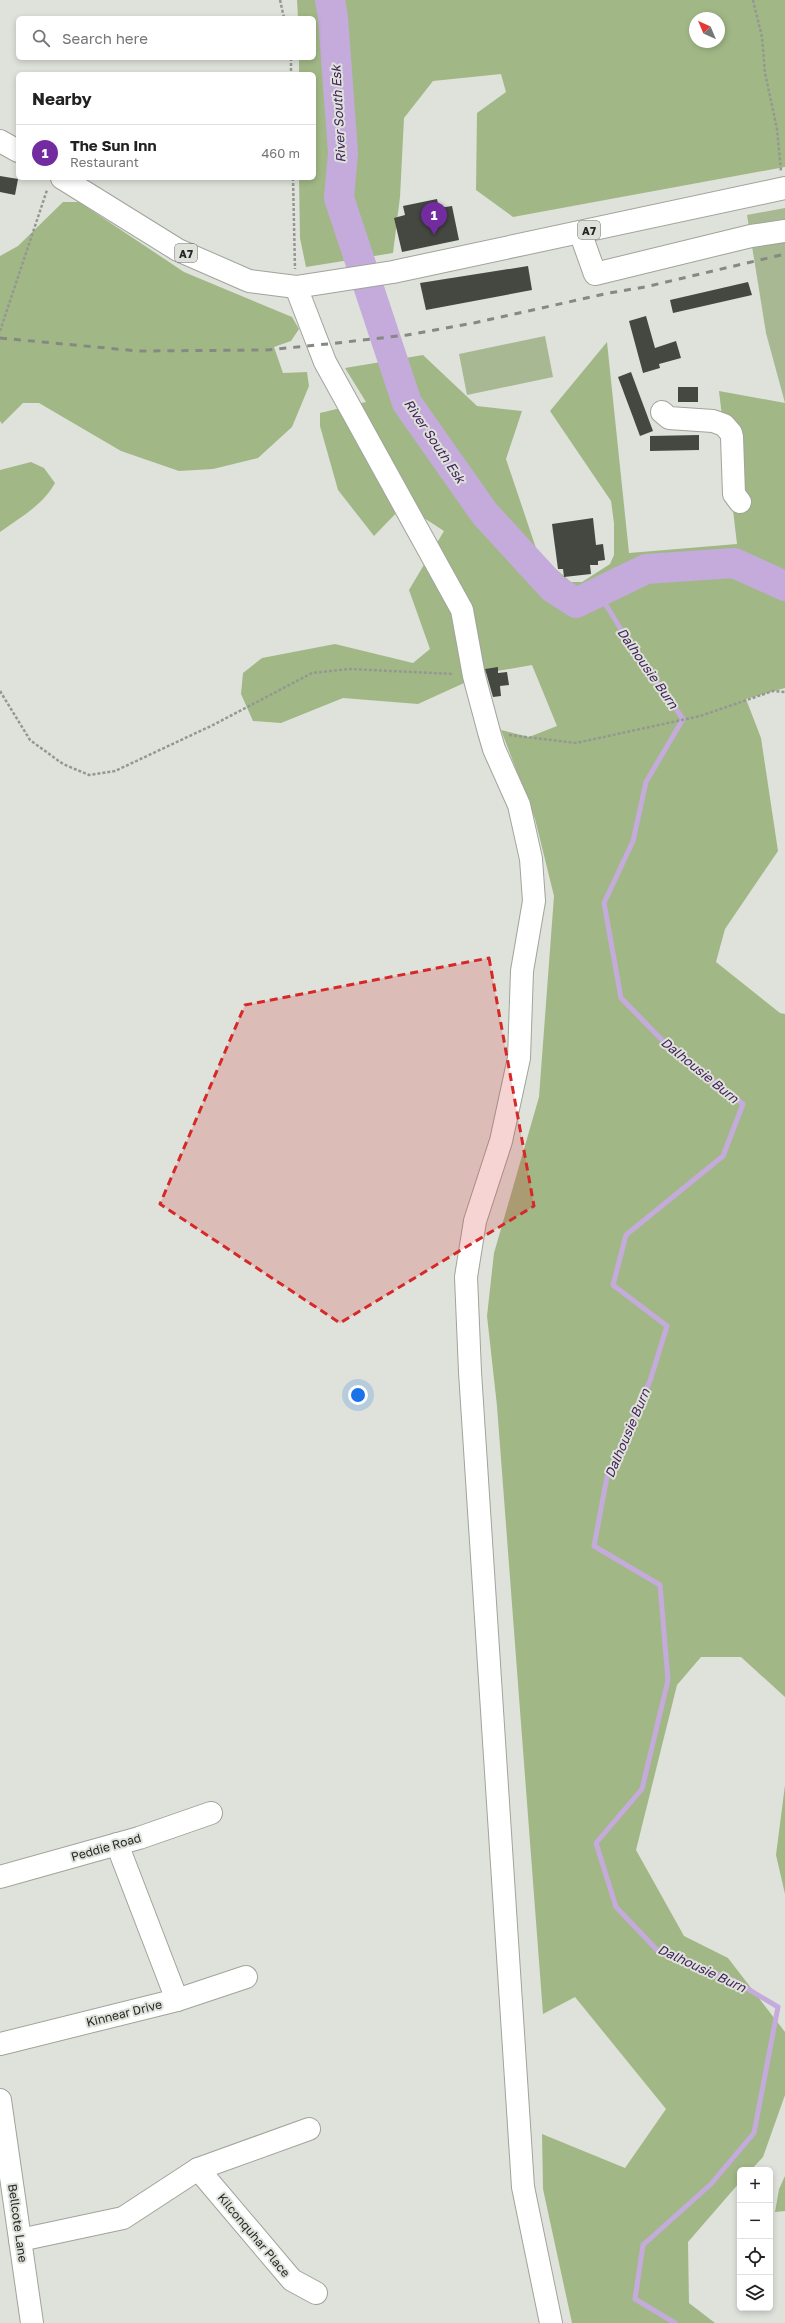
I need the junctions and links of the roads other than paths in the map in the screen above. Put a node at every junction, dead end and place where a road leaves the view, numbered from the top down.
1 (0, 141) edge
2 (16, 150) edge
3 (55, 182) edge
4 (783, 188) edge
5 (785, 231) edge
6 (580, 232) junction
7 (296, 287) junction
8 (662, 412) dead end
9 (740, 502) dead end
10 (211, 1813) dead end
11 (117, 1844) junction
12 (0, 1877) edge
13 (246, 1977) dead end
14 (177, 2000) junction
15 (0, 2044) edge
16 (0, 2100) edge
17 (309, 2129) dead end
18 (198, 2168) junction
19 (20, 2240) junction
20 (316, 2293) dead end
21 (32, 2323) edge
22 (551, 2323) edge

1 - 2 street
3 - 7 street, A7
4 - 6 street, A7
5 - 6 street
6 - 7 street, A7
7 - 22 street
8 - 9 street
10 - 11 street, Peddie Road
11 - 12 street, Peddie Road
11 - 14 street
13 - 14 street, Kinnear Drive
14 - 15 street, Kinnear Drive
16 - 19 street, Bellcote Lane
17 - 18 street
18 - 19 street
18 - 20 street, Kilconquhar Place
19 - 21 street, Bellcote Lane

